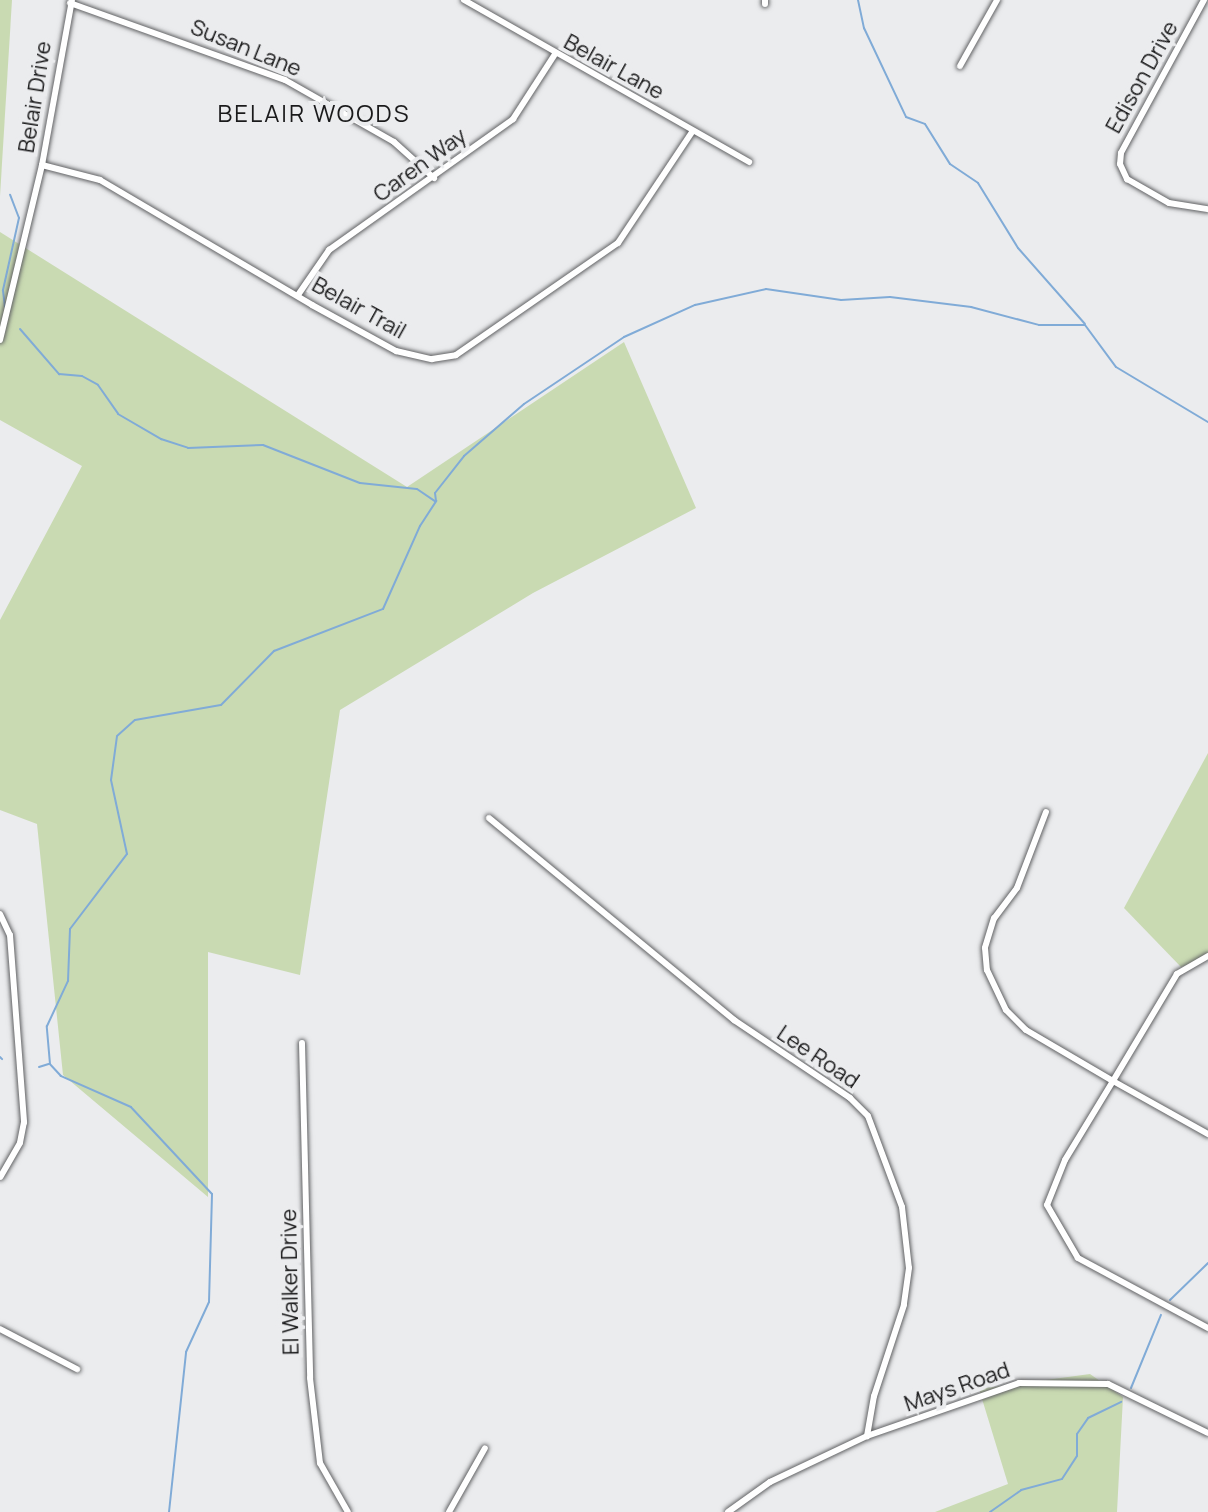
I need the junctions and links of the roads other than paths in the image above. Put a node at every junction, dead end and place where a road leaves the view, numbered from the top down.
1 (464, 0) edge
2 (997, 0) edge
3 (1204, 0) edge
4 (71, 2) edge
5 (555, 54) junction
6 (960, 66) dead end
7 (692, 132) junction
8 (749, 162) dead end
9 (42, 165) junction
10 (434, 178) junction
11 (1208, 209) edge
12 (298, 295) junction
13 (0, 340) edge
14 (1046, 812) dead end
15 (489, 818) dead end
16 (0, 914) edge
17 (1208, 956) edge
18 (302, 1043) dead end
19 (1113, 1081) junction
20 (1208, 1134) edge
21 (0, 1177) edge
22 (1208, 1328) edge
23 (0, 1329) edge
24 (77, 1369) dead end
25 (1208, 1433) edge
26 (867, 1436) junction
27 (485, 1448) dead end
28 (348, 1512) edge
29 (449, 1512) edge
30 (728, 1512) edge

1 - 5 street, Belair Lane
2 - 6 street
3 - 11 street, Edison Drive
4 - 9 street, Belair Drive
4 - 10 street, Susan Lane
5 - 7 street, Belair Lane
5 - 10 street, Caren Way
7 - 8 street, Belair Lane
7 - 12 street, Belair Trail
9 - 12 street, Belair Trail
9 - 13 street, Belair Drive
10 - 12 street, Caren Way
14 - 19 street
15 - 26 street, Lee Road
16 - 21 street
17 - 19 street
18 - 28 street, El Walker Drive
19 - 20 street
19 - 22 street
23 - 24 street
25 - 26 street, Mays Road
26 - 30 street, Mays Road
27 - 29 street

